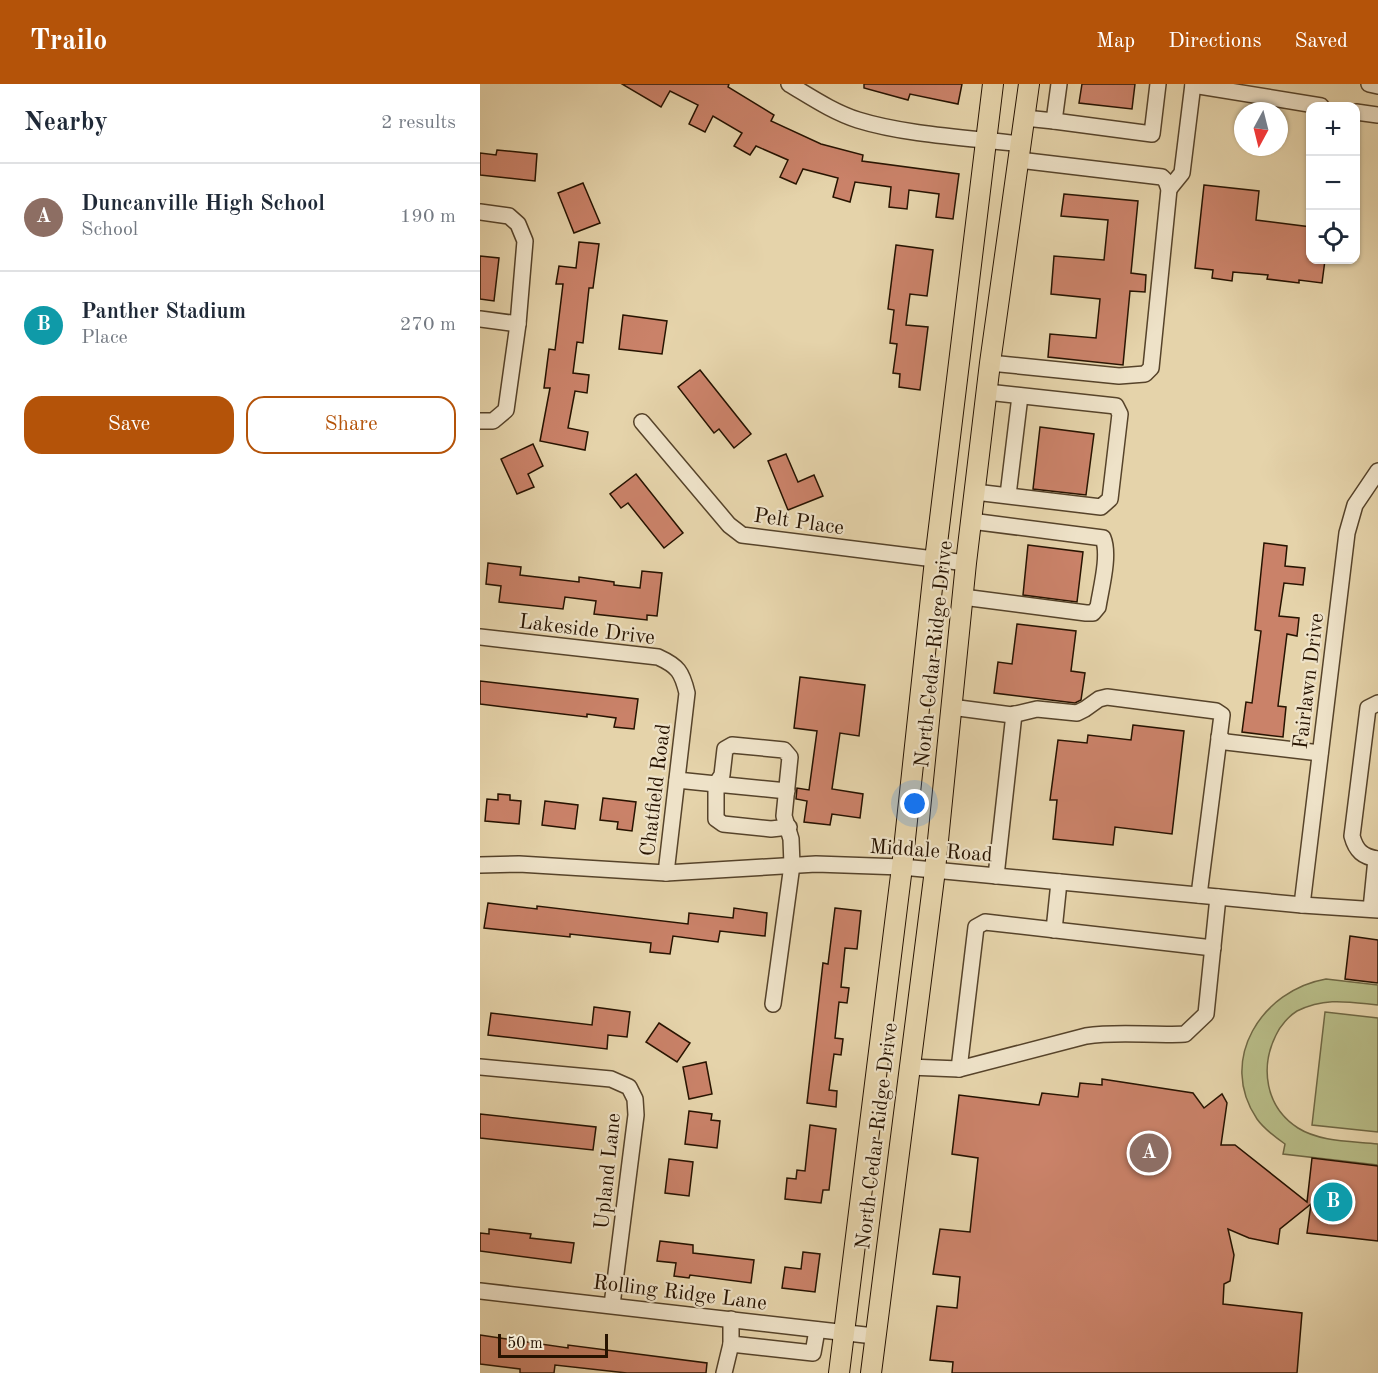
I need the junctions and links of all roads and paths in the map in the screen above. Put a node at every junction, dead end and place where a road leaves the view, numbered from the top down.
1 (789, 84) edge
2 (993, 84) edge
3 (1029, 84) edge
4 (1059, 84) edge
5 (1158, 84) edge
6 (1193, 84) edge
7 (1369, 84) edge
8 (1378, 87) edge
9 (1306, 103) edge
10 (1360, 113) edge
11 (1378, 115) edge
12 (1025, 118) junction
13 (1054, 121) junction
14 (987, 140) junction
15 (1020, 152) junction
16 (1169, 189) junction
17 (480, 212) edge
18 (480, 319) edge
19 (518, 324) junction
20 (990, 363) junction
21 (987, 392) junction
22 (1020, 396) junction
23 (480, 421) edge
24 (642, 422) dead end
25 (1378, 471) edge
26 (975, 492) junction
27 (1008, 495) junction
28 (971, 521) junction
29 (935, 560) junction
30 (966, 563) junction
31 (963, 597) junction
32 (480, 637) edge
33 (1378, 703) edge
34 (951, 707) junction
35 (685, 711) joint
36 (1014, 714) junction
37 (1219, 737) junction
38 (1320, 753) junction
39 (677, 780) junction
40 (716, 784) junction
41 (787, 791) junction
42 (789, 827) junction
43 (1377, 859) edge
44 (480, 865) edge
45 (792, 865) junction
46 (902, 867) junction
47 (934, 870) junction
48 (666, 873) junction
49 (996, 876) junction
50 (1059, 882) junction
51 (1199, 895) junction
52 (1218, 897) junction
53 (1302, 904) junction
54 (1375, 910) edge
55 (1054, 930) junction
56 (1213, 948) junction
57 (773, 1004) dead end
58 (480, 1067) edge
59 (909, 1067) junction
60 (959, 1069) junction
61 (480, 1292) edge
62 (612, 1305) junction
63 (731, 1319) junction
64 (817, 1330) junction
65 (843, 1333) junction
66 (874, 1335) junction
67 (730, 1344) junction
68 (724, 1373) edge
69 (839, 1373) edge
70 (871, 1373) edge

1 - 14 street
2 - 14 main road, North Cedar Ridge Drive
3 - 12 main road, North Cedar Ridge Drive
4 - 13 street
5 - 13 street
6 - 9 street
6 - 16 street
7 - 8 street
10 - 11 street
12 - 13 street
12 - 15 main road, North Cedar Ridge Drive
14 - 15 street
14 - 29 main road, North Cedar Ridge Drive
15 - 16 street
15 - 20 main road, North Cedar Ridge Drive
16 - 20 street
17 - 19 street
18 - 19 street
19 - 23 street
20 - 21 main road, North Cedar Ridge Drive
21 - 22 street
21 - 26 main road, North Cedar Ridge Drive
22 - 27 street
22 - 27 street
24 - 29 street, Pelt Place
25 - 38 street, Fairlawn Drive
26 - 27 street
26 - 28 main road, North Cedar Ridge Drive
28 - 30 main road, North Cedar Ridge Drive
28 - 31 street
29 - 30 street, Pelt Place
29 - 46 main road, North Cedar Ridge Drive
30 - 31 main road, North Cedar Ridge Drive
31 - 34 main road, North Cedar Ridge Drive
32 - 35 street, Lakeside Drive
33 - 43 street
34 - 36 street
34 - 47 main road, North Cedar Ridge Drive
35 - 39 street, Chatfield Road
36 - 37 street
36 - 49 street
37 - 38 street
37 - 51 street
38 - 53 street, Fairlawn Drive
39 - 40 street
39 - 48 street, Chatfield Road
40 - 41 street
40 - 41 street
40 - 42 street
41 - 42 street
42 - 45 street
43 - 54 street
44 - 48 street, Middale Road
45 - 46 street, Middale Road
45 - 48 street, Middale Road
45 - 57 street
46 - 47 street, Middale Road
46 - 65 main road, North Cedar Ridge Drive
47 - 49 street, Middale Road
47 - 59 main road, North Cedar Ridge Drive
49 - 50 street, Middale Road
50 - 51 street, Middale Road
50 - 55 street
51 - 52 street, Middale Road
52 - 53 street, Middale Road
52 - 56 street
53 - 54 street, Middale Road
55 - 56 street
55 - 60 street
56 - 60 street
58 - 62 street, Upland Lane
59 - 60 street
59 - 66 main road, North Cedar Ridge Drive
61 - 62 street, Rolling Ridge Lane
62 - 63 street, Rolling Ridge Lane
63 - 64 street, Rolling Ridge Lane
63 - 67 street
64 - 65 street, Rolling Ridge Lane
64 - 67 street
65 - 66 street, Rolling Ridge Lane
65 - 69 main road, North Cedar Ridge Drive
66 - 70 main road, North Cedar Ridge Drive
67 - 68 street

